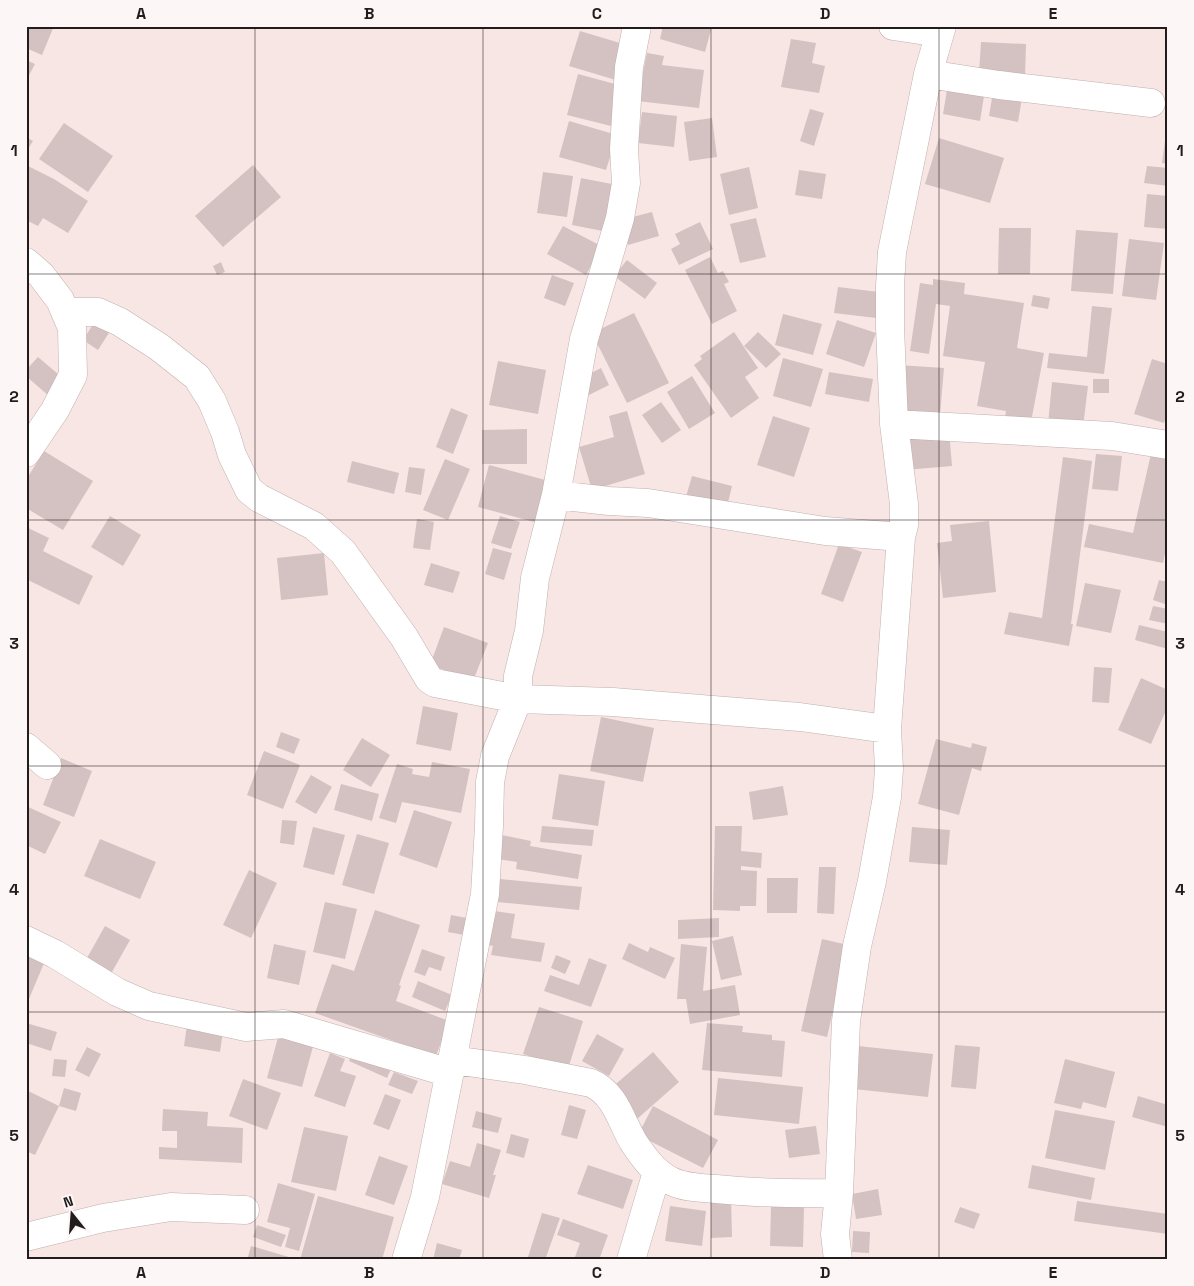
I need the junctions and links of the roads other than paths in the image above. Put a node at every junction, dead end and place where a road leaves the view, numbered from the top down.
1 (637, 26) edge
2 (894, 26) edge
3 (941, 30) edge
4 (928, 74) junction
5 (1151, 102) dead end
6 (26, 262) edge
7 (65, 312) junction
8 (894, 424) junction
9 (1168, 445) edge
10 (26, 453) edge
11 (556, 496) junction
12 (901, 537) junction
13 (518, 699) junction
14 (887, 729) junction
15 (26, 748) edge
16 (47, 765) dead end
17 (26, 940) edge
18 (451, 1066) junction
19 (657, 1172) junction
20 (839, 1193) junction
21 (246, 1210) dead end
22 (26, 1236) edge
23 (406, 1260) edge
24 (631, 1260) edge
25 (838, 1260) edge

1 - 11 street
2 - 3 street
3 - 4 street
4 - 5 street
4 - 8 street
6 - 7 street
7 - 10 street
7 - 13 street
8 - 9 street
8 - 12 street
11 - 12 street
11 - 13 street
12 - 14 street
13 - 14 street
13 - 18 street
14 - 20 street
15 - 16 street
17 - 18 street
18 - 19 street
18 - 23 street
19 - 20 street
19 - 24 street
20 - 25 street
21 - 22 street

